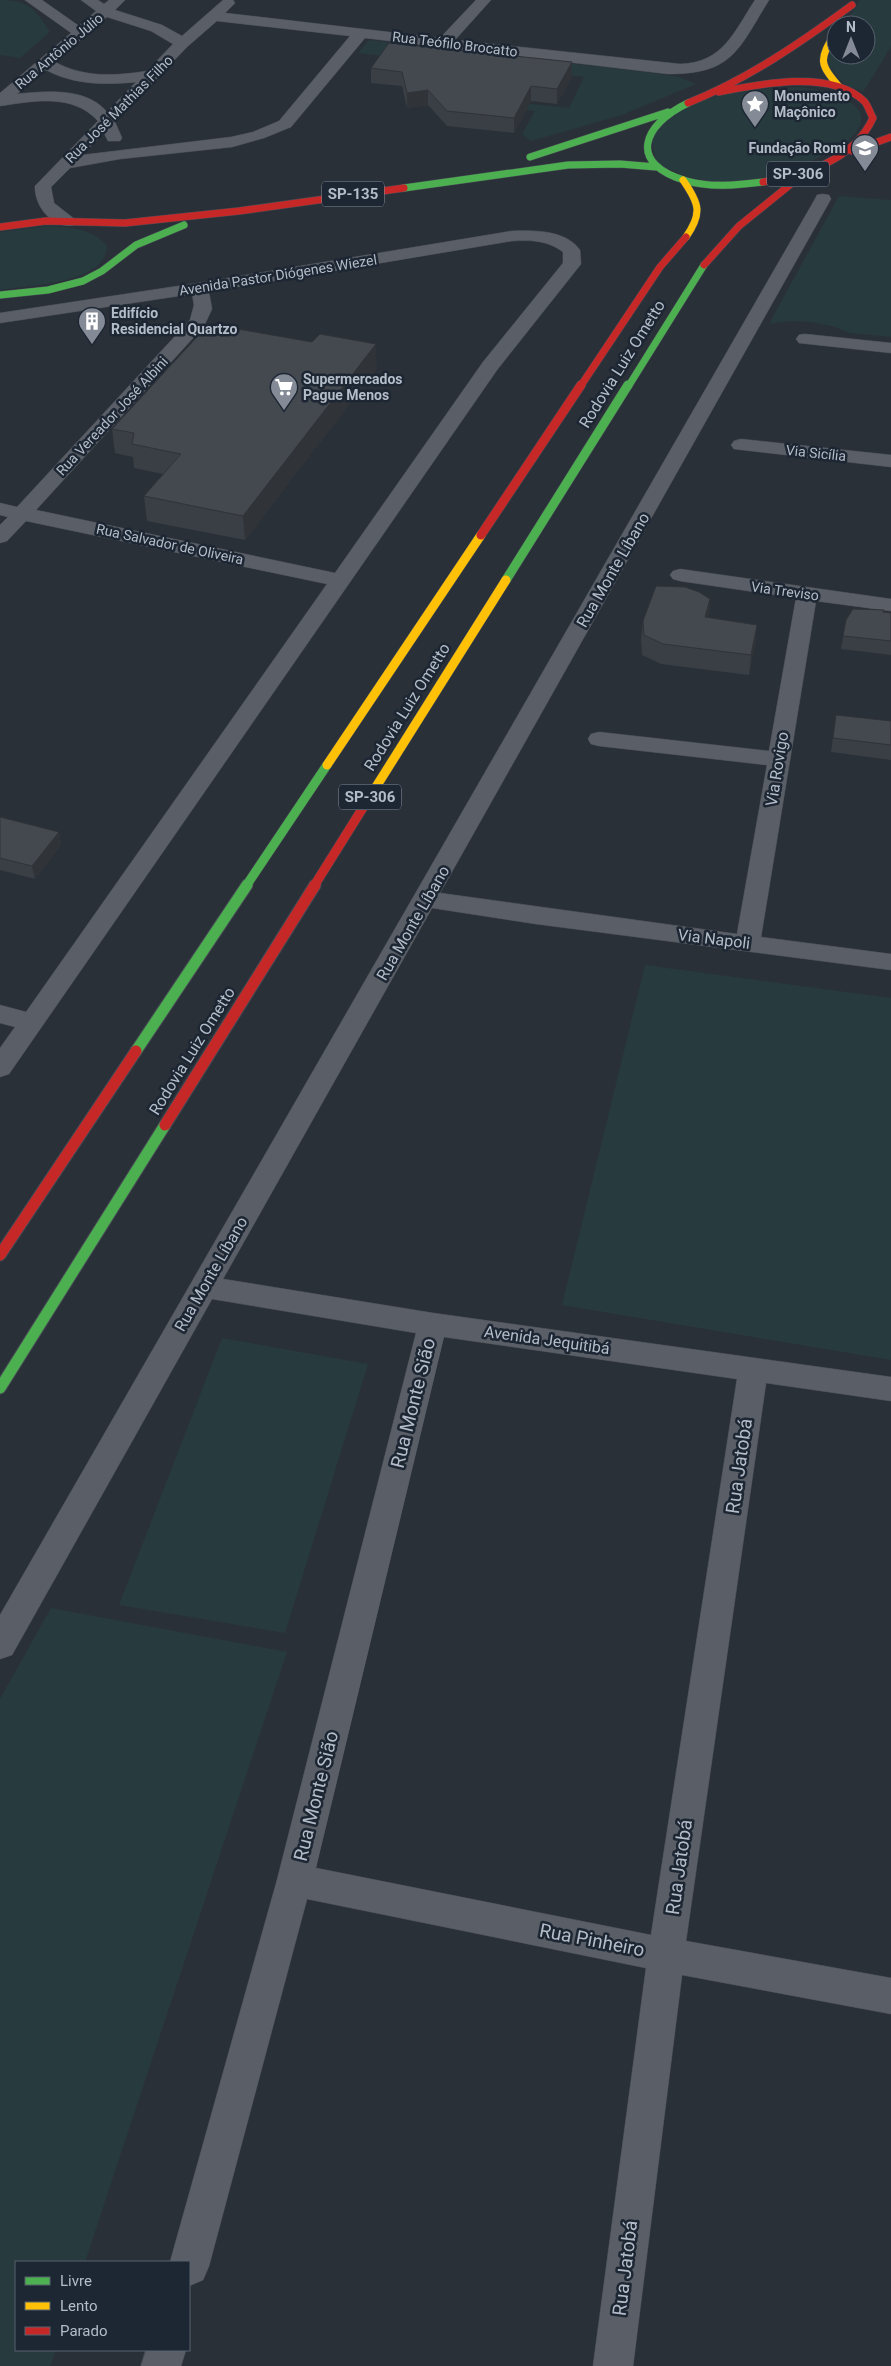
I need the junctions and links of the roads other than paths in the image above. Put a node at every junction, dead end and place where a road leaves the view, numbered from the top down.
1 (88, 0) edge
2 (118, 0) edge
3 (232, 0) edge
4 (484, 0) edge
5 (762, 0) edge
6 (36, 1) edge
7 (854, 2) edge
8 (106, 11) junction
9 (846, 15) edge
10 (214, 16) junction
11 (79, 32) junction
12 (361, 33) junction
13 (444, 43) junction
14 (182, 44) junction
15 (826, 49) edge
16 (45, 63) junction
17 (152, 75) junction
18 (841, 89) junction
19 (719, 92) junction
20 (858, 96) junction
21 (0, 101) edge
22 (880, 101) dead end
23 (668, 112) junction
24 (107, 120) junction
25 (891, 137) edge
26 (154, 152) junction
27 (848, 152) junction
28 (65, 164) junction
29 (656, 167) junction
30 (807, 171) junction
31 (467, 178) junction
32 (682, 180) junction
33 (823, 200) dead end
34 (239, 211) junction
35 (69, 221) junction
36 (88, 223) junction
37 (0, 227) edge
38 (108, 233) dead end
39 (117, 243) dead end
40 (118, 257) junction
41 (198, 288) junction
42 (0, 295) edge
43 (0, 318) edge
44 (805, 339) dead end
45 (891, 348) edge
46 (741, 445) dead end
47 (891, 461) edge
48 (0, 509) edge
49 (21, 514) junction
50 (0, 537) edge
51 (680, 575) dead end
52 (340, 580) junction
53 (806, 594) junction
54 (891, 605) edge
55 (599, 739) dead end
56 (778, 759) junction
57 (426, 899) junction
58 (748, 944) junction
59 (891, 962) edge
60 (0, 1014) edge
61 (32, 1022) junction
62 (0, 1068) edge
63 (0, 1255) edge
64 (203, 1287) junction
65 (433, 1324) junction
66 (753, 1369) junction
67 (0, 1388) edge
68 (891, 1389) edge
69 (0, 1644) edge
70 (295, 1880) junction
71 (666, 1955) junction
72 (891, 1996) edge
73 (190, 2262) edge
74 (166, 2351) edge
75 (161, 2366) edge
76 (613, 2366) edge

1 - 8 street
2 - 8 street, Rua Antônio Júlio
3 - 10 street, Rua José Mathias Filho
4 - 13 street
5 - 13 street, Rua Teófilo Brocatto
6 - 11 street
7 - 9 main road
7 - 19 main road
8 - 11 street, Rua Antônio Júlio
8 - 14 street
10 - 12 street, Rua Teófilo Brocatto
10 - 14 street, Rua José Mathias Filho
11 - 16 street, Rua Antônio Júlio
12 - 13 street, Rua Teófilo Brocatto
12 - 26 street
14 - 17 street, Rua José Mathias Filho
15 - 18 main road
16 - 17 street
16 - 21 street, Rua Antônio Júlio
17 - 24 street, Rua José Mathias Filho
18 - 19 main road
18 - 20 main road
19 - 23 main road
20 - 22 main road
20 - 27 main road, SP-306
21 - 24 street
23 - 29 main road
23 - 31 main road, SP-135
24 - 26 street
24 - 28 street, Rua José Mathias Filho
25 - 27 main road
26 - 28 street
27 - 30 main road, SP-306
28 - 35 street, Rua José Mathias Filho
29 - 31 main road, SP-135
29 - 32 main road, SP-306
30 - 32 main road, SP-306
30 - 67 main road, Rodovia Luiz Ometto / SP-306
31 - 34 main road, SP-135
32 - 63 main road, Rodovia Luiz Ometto / SP-306
33 - 57 street, Rua Monte Líbano
34 - 36 main road, SP-135
34 - 40 main road, SP-135
35 - 36 main road, SP-135
35 - 37 main road, SP-135
36 - 38 main road
39 - 40 main road
40 - 42 main road, SP-135
41 - 43 street, Avenida Pastor Diógenes Wiezel
41 - 49 street, Rua Vereador José Albini
41 - 52 street, Avenida Pastor Diógenes Wiezel
44 - 45 street
46 - 47 street, Via Sicília
48 - 49 street, Rua Salvador de Oliveira
49 - 50 street, Rua Vereador José Albini
49 - 52 street, Rua Salvador de Oliveira
51 - 53 street, Via Treviso
52 - 61 street
53 - 54 street, Via Treviso
53 - 56 street, Via Rovigo
55 - 56 street
56 - 58 street, Via Rovigo
57 - 58 street, Via Napoli
57 - 64 street, Rua Monte Líbano
58 - 59 street, Via Napoli
60 - 61 street
61 - 62 street
64 - 65 street, Avenida Jequitibá
64 - 69 street, Rua Monte Líbano
65 - 66 street, Avenida Jequitibá
65 - 70 street, Rua Monte Sião
66 - 68 street, Avenida Jequitibá
66 - 71 street, Rua Jatobá
70 - 71 street, Rua Pinheiro
70 - 73 street, Rua Monte Sião
71 - 72 street, Rua Pinheiro
71 - 76 street, Rua Jatobá
74 - 75 street

